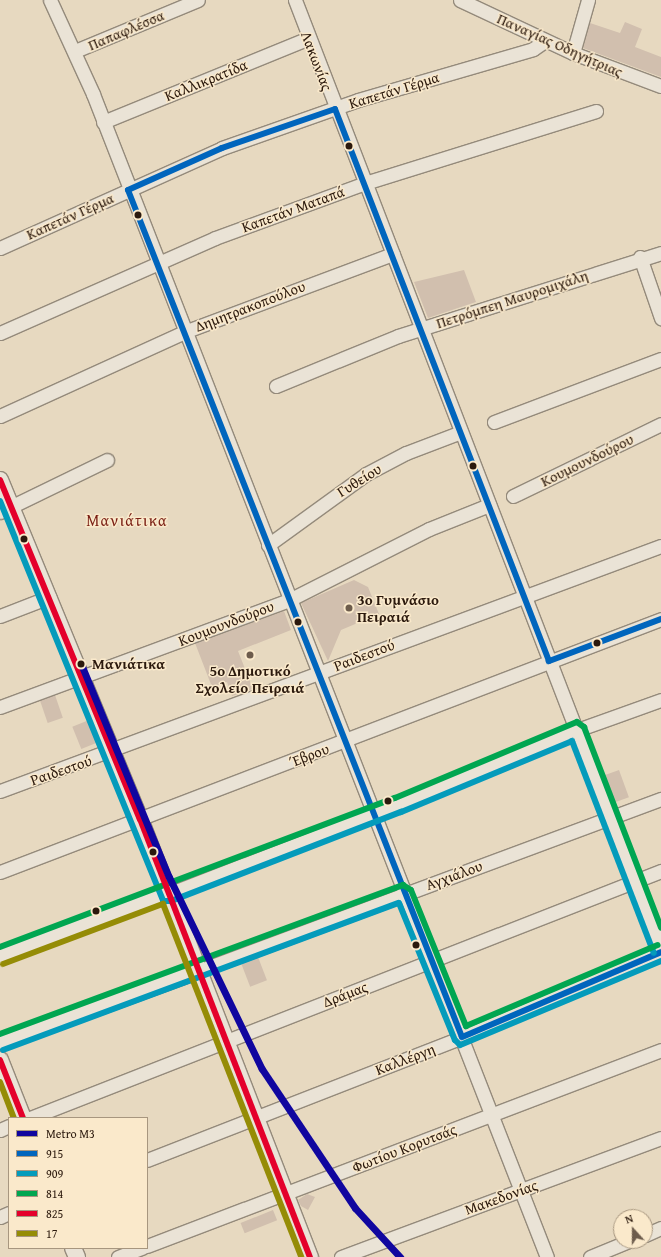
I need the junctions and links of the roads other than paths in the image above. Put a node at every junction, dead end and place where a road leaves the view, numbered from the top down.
1 (50, 0) edge
2 (198, 0) edge
3 (295, 0) edge
4 (460, 0) edge
5 (588, 0) edge
6 (309, 38) junction
7 (545, 40) junction
8 (75, 51) junction
9 (573, 53) junction
10 (661, 86) edge
11 (335, 109) junction
12 (596, 111) dead end
13 (103, 122) junction
14 (365, 183) junction
15 (128, 190) junction
16 (0, 248) edge
17 (661, 253) edge
18 (393, 254) junction
19 (640, 257) junction
20 (157, 263) junction
21 (661, 318) edge
22 (422, 329) junction
23 (0, 332) edge
24 (184, 332) junction
25 (661, 359) edge
26 (276, 386) dead end
27 (0, 416) edge
28 (494, 422) dead end
29 (661, 424) edge
30 (461, 432) junction
31 (107, 460) dead end
32 (0, 480) edge
33 (513, 496) dead end
34 (489, 505) junction
35 (6, 510) edge
36 (268, 545) junction
37 (661, 546) edge
38 (524, 595) junction
39 (49, 597) junction
40 (289, 600) junction
41 (0, 616) edge
42 (661, 619) edge
43 (549, 661) junction
44 (318, 673) junction
45 (82, 678) junction
46 (661, 700) edge
47 (0, 707) edge
48 (577, 730) junction
49 (345, 742) junction
50 (111, 750) junction
51 (0, 791) edge
52 (661, 799) edge
53 (374, 815) junction
54 (610, 817) junction
55 (140, 819) junction
56 (661, 871) edge
57 (0, 872) edge
58 (634, 881) junction
59 (168, 894) junction
60 (404, 894) junction
61 (661, 951) edge
62 (0, 956) edge
63 (430, 961) junction
64 (198, 971) junction
65 (462, 1037) junction
66 (226, 1041) junction
67 (0, 1043) edge
68 (661, 1050) edge
69 (0, 1060) edge
70 (492, 1114) junction
71 (22, 1117) edge
72 (33, 1117) edge
73 (255, 1118) junction
74 (661, 1138) edge
75 (148, 1160) edge
76 (521, 1190) junction
77 (285, 1194) junction
78 (148, 1246) edge
79 (613, 1248) edge
80 (139, 1249) edge
81 (118, 1257) edge
82 (310, 1257) edge
83 (341, 1257) edge
84 (547, 1257) edge
85 (590, 1257) edge

1 - 8 street
2 - 8 street, Παπαφλέσσα
3 - 6 street, Λακωνίας
4 - 7 street, Παναγίας Οδηγήτριας
5 - 9 street
6 - 11 street, Λακωνίας
6 - 13 street, Καλλικρατίδα
7 - 9 street, Παναγίας Οδηγήτριας
7 - 11 street, Καπετάν Γέρμα
8 - 13 street
9 - 10 street, Παναγίας Οδηγήτριας
11 - 14 street, Λακωνίας
11 - 15 street, Καπετάν Γέρμα
12 - 14 street, Καπετάν Ματαπά
13 - 15 street
14 - 18 street, Λακωνίας
14 - 20 street, Καπετάν Ματαπά
15 - 16 street, Καπετάν Γέρμα
15 - 20 street
17 - 19 street, Πετρόμπεη Μαυρομιχάλη
18 - 22 street, Λακωνίας
18 - 24 street, Δημητρακοπούλου
19 - 21 street
19 - 22 street, Πετρόμπεη Μαυρομιχάλη
20 - 23 street, Καπετάν Ματαπά
20 - 24 street
22 - 26 street, Πετρόμπεη Μαυρομιχάλη
22 - 30 street, Λακωνίας
24 - 27 street, Δημητρακοπούλου
24 - 36 street
25 - 28 street
29 - 33 street, Κουμουνδούρου
30 - 34 street, Λακωνίας
30 - 36 street, Γυθείου
31 - 35 street
32 - 35 street
34 - 38 street, Λακωνίας
34 - 40 street, Κουμουνδούρου
35 - 39 street
36 - 40 street
37 - 38 street, Ραιδεστού
38 - 43 street, Λακωνίας
38 - 44 street, Ραιδεστού
39 - 41 street
39 - 45 street
40 - 44 street
40 - 45 street, Κουμουνδούρου
42 - 43 street, Έβρου
43 - 48 street, Λακωνίας
43 - 49 street, Έβρου
44 - 49 street
44 - 50 street, Ραιδεστού
45 - 47 street, Κουμουνδούρου
45 - 50 street
46 - 48 street
48 - 53 street
48 - 54 street, Λακωνίας
49 - 53 street
49 - 55 street, Έβρου
50 - 51 street, Ραιδεστού
50 - 55 street
52 - 54 street, Αγχιάλου
53 - 59 street
53 - 60 street
54 - 58 street, Λακωνίας
54 - 60 street, Αγχιάλου
55 - 57 street, Έβρου
55 - 59 street
56 - 58 street, Δράμας
58 - 61 street, Λακωνίας
58 - 63 street, Δράμας
59 - 62 street
59 - 64 street
60 - 63 street
60 - 64 street, Αγχιάλου
61 - 65 street, Καλλέργη
63 - 65 street
63 - 66 street, Δράμας
64 - 66 street
64 - 67 street, Αγχιάλου
65 - 70 street
65 - 73 street, Καλλέργη
66 - 72 street, Δράμας
66 - 73 street
68 - 70 street, Φωτίου Κορυτσάς
69 - 71 street
70 - 76 street
70 - 77 street, Φωτίου Κορυτσάς
73 - 75 street, Καλλέργη
73 - 77 street
74 - 76 street, Μακεδονίας
76 - 83 street, Μακεδονίας
76 - 84 street
77 - 78 street, Φωτίου Κορυτσάς
77 - 82 street
79 - 85 street
80 - 81 street

